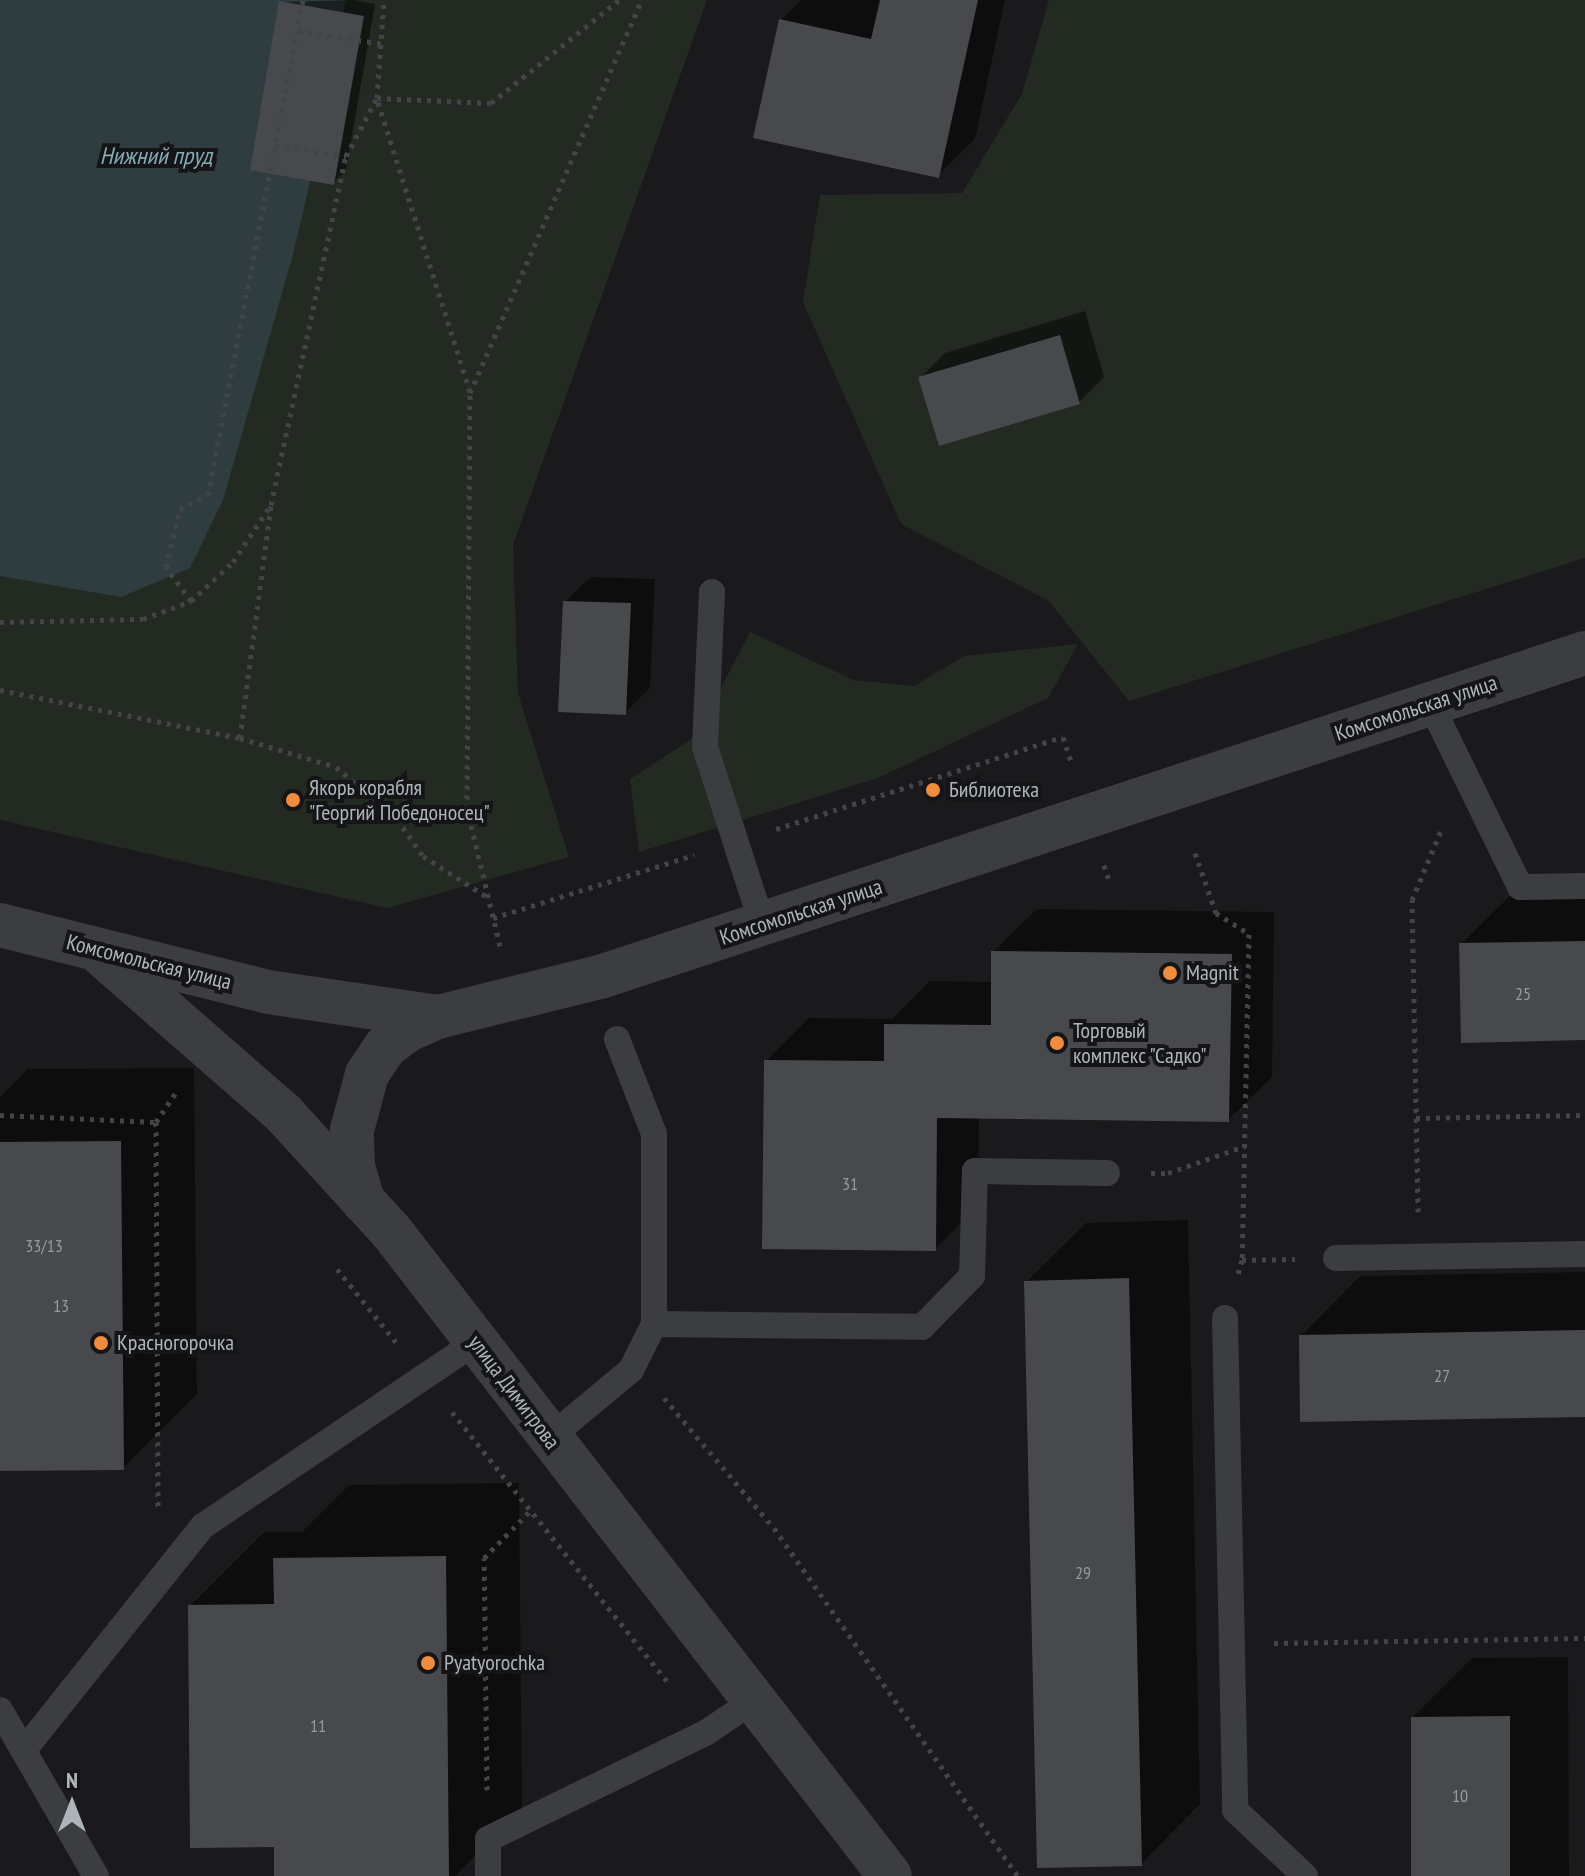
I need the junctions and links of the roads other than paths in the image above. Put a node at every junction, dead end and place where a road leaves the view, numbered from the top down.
1 (712, 592) dead end
2 (1585, 653) edge
3 (1430, 703) junction
4 (1585, 886) edge
5 (762, 924) junction
6 (0, 925) edge
7 (94, 948) junction
8 (438, 1017) junction
9 (617, 1039) dead end
10 (1107, 1173) dead end
11 (363, 1201) junction
12 (1585, 1254) edge
13 (1336, 1258) dead end
14 (1225, 1318) road end
15 (654, 1324) junction
16 (476, 1342) junction
17 (549, 1438) junction
18 (753, 1701) junction
19 (0, 1710) edge
20 (24, 1750) junction
21 (96, 1876) edge
22 (488, 1876) edge
23 (890, 1876) edge
24 (1305, 1876) edge

1 - 5 lane
2 - 3 street, Комсомольская улица
3 - 4 lane
3 - 5 street, Комсомольская улица
5 - 8 street, Комсомольская улица
6 - 7 street, Комсомольская улица
7 - 8 street, Комсомольская улица
7 - 11 street, улица Димитрова
8 - 11 street
9 - 15 lane
10 - 15 lane
11 - 16 street, улица Димитрова
12 - 13 lane
14 - 24 lane
15 - 17 lane
16 - 17 street, улица Димитрова
16 - 20 lane
17 - 18 street, улица Димитрова
18 - 22 lane
18 - 23 street, улица Димитрова
19 - 20 lane
20 - 21 lane

